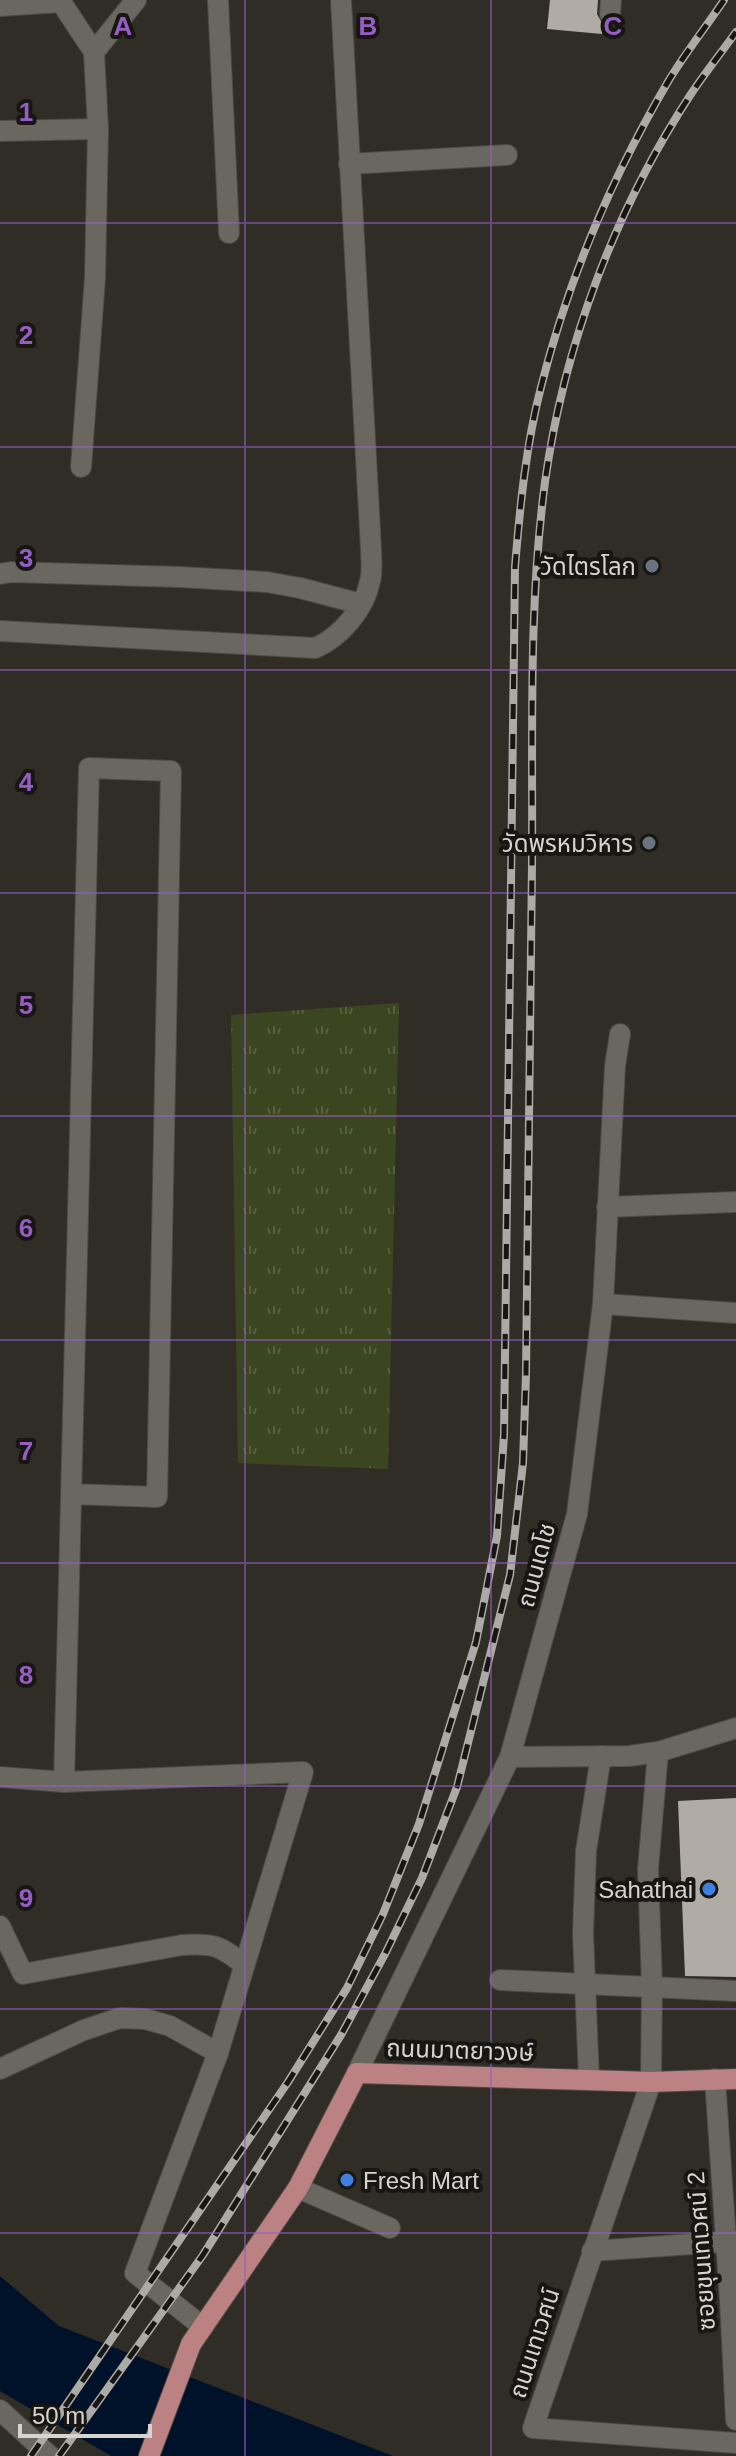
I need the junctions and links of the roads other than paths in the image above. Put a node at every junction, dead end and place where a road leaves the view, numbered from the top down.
1 (138, 0) edge
2 (218, 0) edge
3 (341, 0) edge
4 (61, 1) edge
5 (0, 6) edge
6 (94, 52) junction
7 (98, 129) junction
8 (0, 131) edge
9 (507, 155) dead end
10 (349, 164) junction
11 (229, 233) dead end
12 (81, 467) dead end
13 (0, 574) edge
14 (361, 604) junction
15 (0, 631) edge
16 (620, 1034) dead end
17 (736, 1202) edge
18 (607, 1207) junction
19 (603, 1304) junction
20 (736, 1313) edge
21 (71, 1494) junction
22 (736, 1728) edge
23 (658, 1752) junction
24 (601, 1756) junction
25 (510, 1757) junction
26 (0, 1777) edge
27 (64, 1782) junction
28 (0, 1926) edge
29 (243, 1964) junction
30 (500, 1980) dead end
31 (585, 1984) junction
32 (652, 1986) junction
33 (736, 1991) edge
34 (218, 2053) junction
35 (0, 2069) edge
36 (357, 2073) junction
37 (726, 2079) edge
38 (589, 2080) junction
39 (651, 2082) junction
40 (298, 2188) junction
41 (730, 2193) edge
42 (390, 2228) dead end
43 (731, 2241) edge
44 (592, 2251) junction
45 (733, 2299) edge
46 (203, 2327) junction
47 (736, 2420) edge
48 (4, 2422) edge
49 (736, 2443) edge
50 (50, 2456) edge
51 (149, 2456) edge

1 - 6 street
2 - 11 street
3 - 10 street
4 - 5 street
4 - 6 street
6 - 7 street
7 - 8 street
7 - 12 street
9 - 10 street
10 - 14 street
13 - 14 street
14 - 15 street
16 - 18 street, ถนนเดโช
17 - 18 street
18 - 19 street, ถนนเดโช
19 - 20 street
19 - 25 street, ถนนเดโช
21 - 21 street
21 - 27 street
22 - 23 street
23 - 24 street
23 - 32 street, ถนนเทเวศน์
24 - 25 street
24 - 31 street
25 - 36 street, ถนนเดโช
26 - 27 street
27 - 29 street
28 - 29 street
29 - 34 street
30 - 31 street
31 - 32 street
31 - 38 street
32 - 33 street
32 - 39 street, ถนนเทเวศน์
34 - 35 street
34 - 46 street
36 - 38 main road, ถนนมาตยาวงษ์
36 - 40 main road, ถนนมาตยาวงษ์
37 - 39 main road, ถนนมาตยาวงษ์
37 - 41 street, ซอยขุนเทเวศน์ 2
38 - 39 main road, ถนนมาตยาวงษ์
39 - 44 street, ถนนเทเวศน์
40 - 42 street
40 - 46 main road, ถนนมาตยาวงษ์
41 - 43 street, ซอยขุนเทเวศน์ 2
43 - 44 street
43 - 45 street, ซอยขุนเทเวศน์ 2
44 - 49 street, ถนนเทเวศน์
45 - 47 street, ซอยขุนเทเวศน์ 2
46 - 51 main road, ถนนมาตยาวงษ์
48 - 50 street

